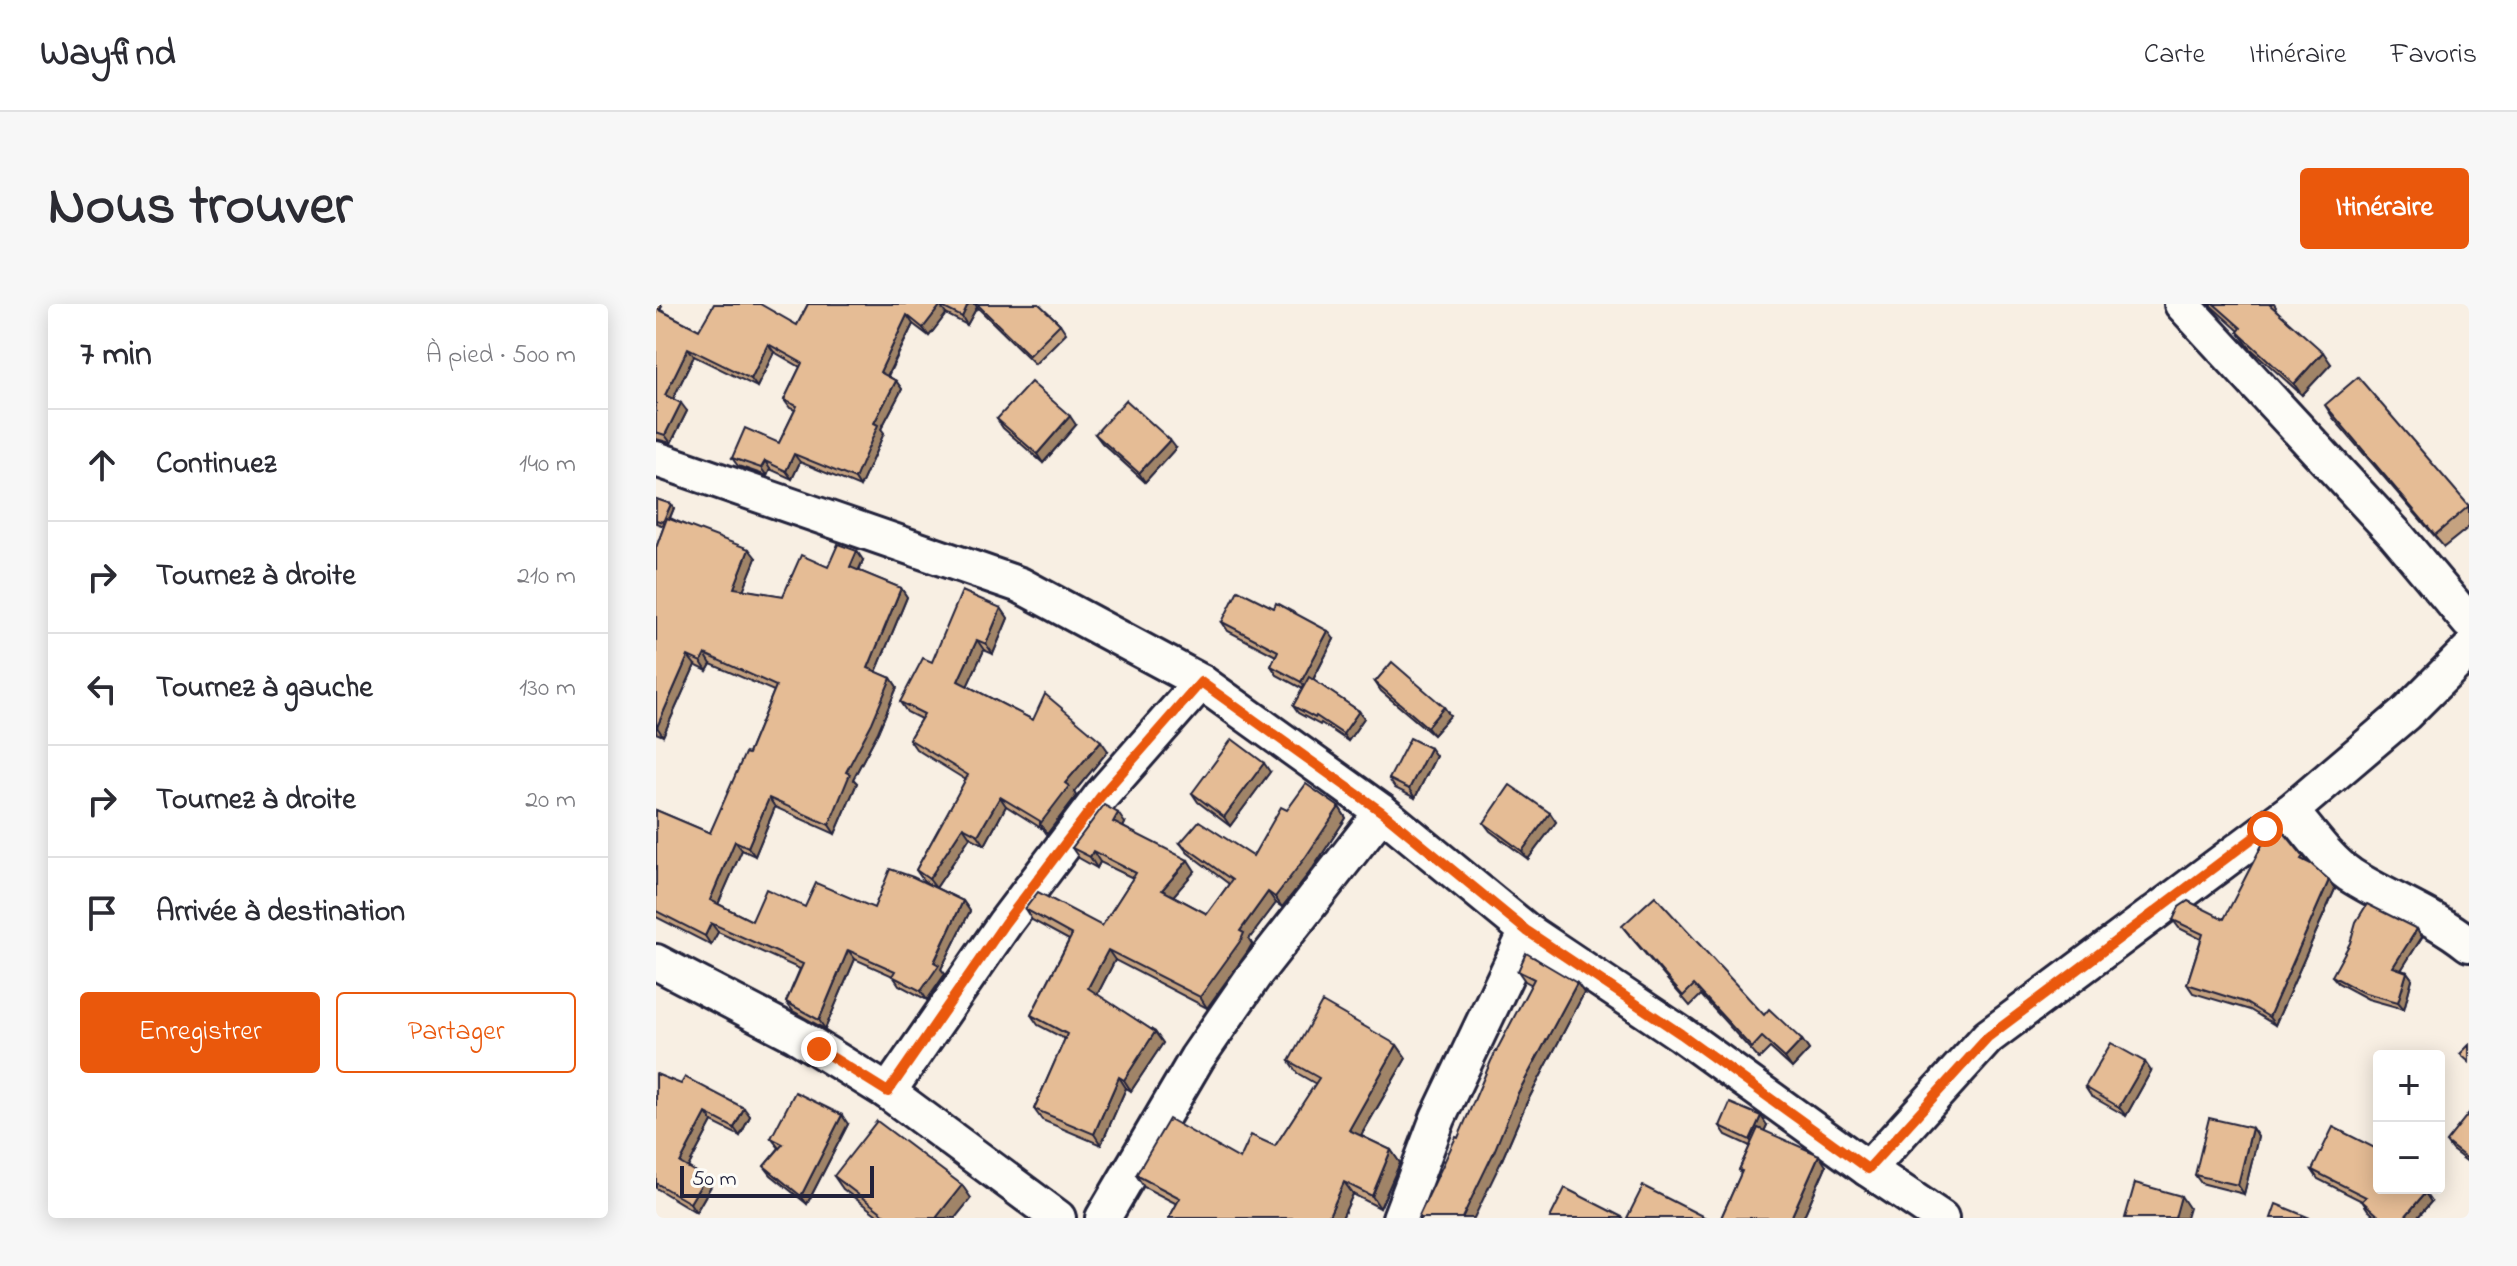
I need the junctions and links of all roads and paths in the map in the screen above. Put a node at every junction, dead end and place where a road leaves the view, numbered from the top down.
1 (2182, 304) edge
2 (656, 459) edge
3 (2469, 622) edge
4 (2469, 650) edge
5 (1201, 682) junction
6 (2291, 811) junction
7 (1382, 812) junction
8 (1527, 931) junction
9 (2469, 944) edge
10 (656, 962) edge
11 (888, 1092) junction
12 (1868, 1169) junction
13 (1058, 1218) edge
14 (1103, 1218) edge
15 (1400, 1218) edge
16 (1941, 1218) edge

1 - 3 street
2 - 5 street
4 - 6 street
5 - 7 street
5 - 11 street
6 - 9 street
6 - 12 street
7 - 8 street
7 - 14 street
8 - 12 street
8 - 15 street
10 - 11 street
11 - 13 street
12 - 16 street

